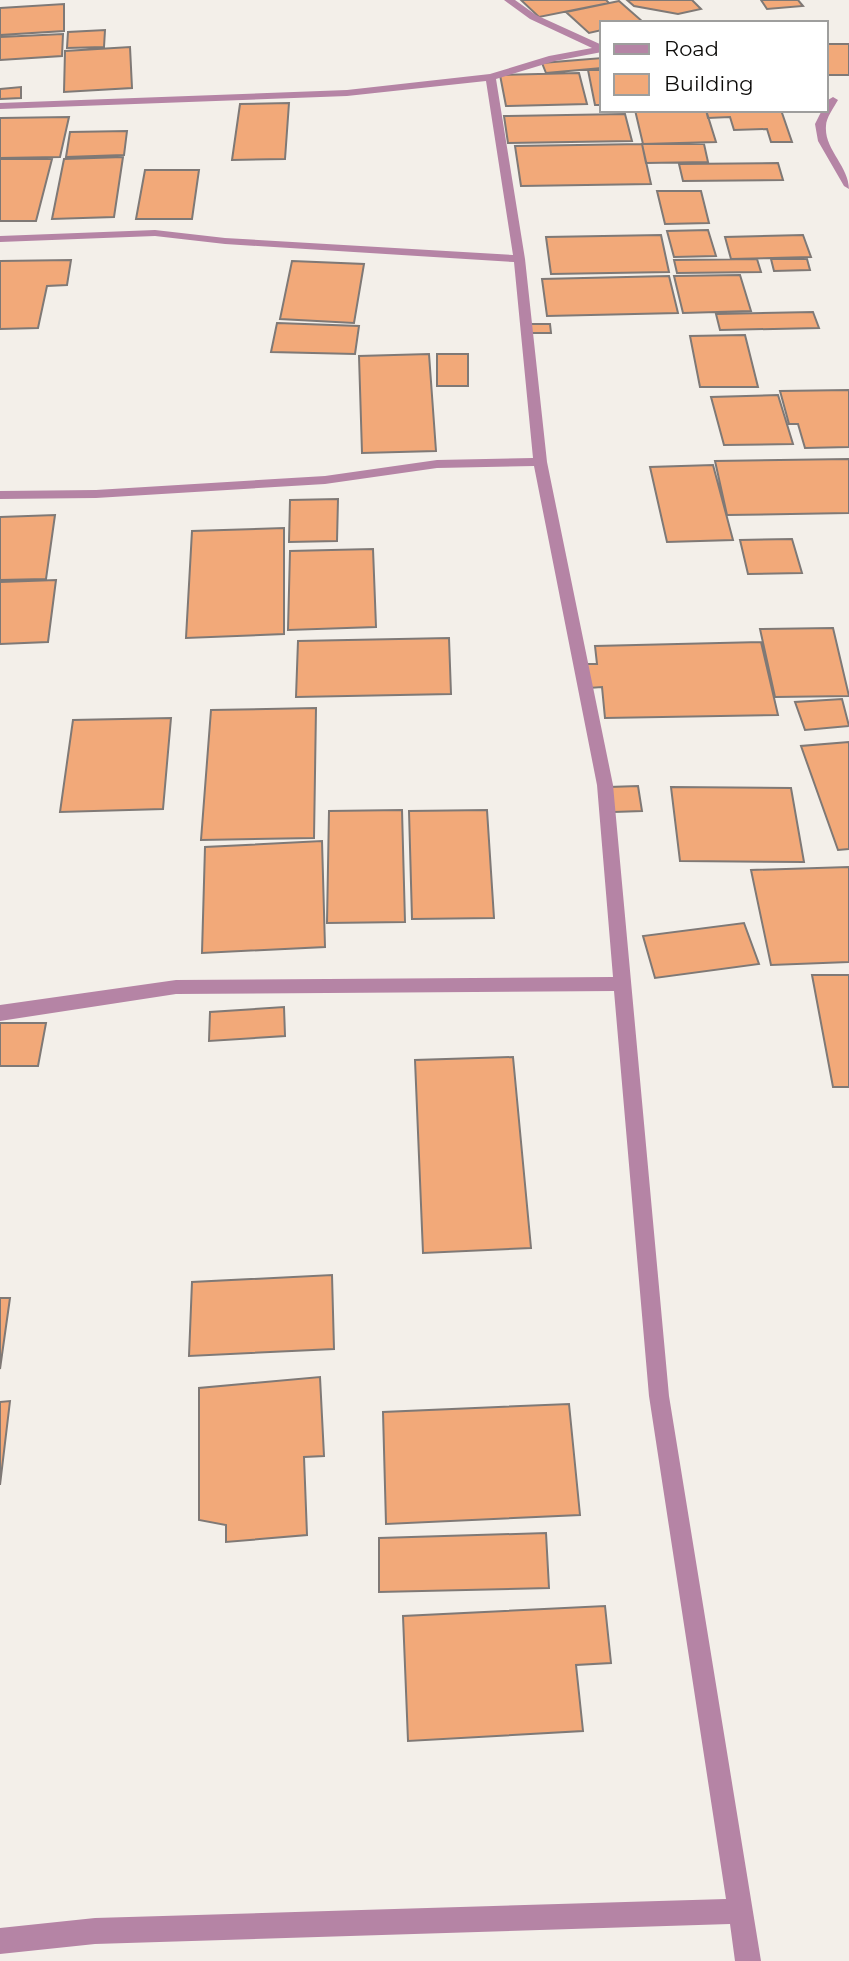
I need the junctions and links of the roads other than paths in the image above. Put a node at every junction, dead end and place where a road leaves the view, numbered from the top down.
1 (509, 0) edge
2 (600, 48) edge
3 (600, 49) edge
4 (491, 77) junction
5 (830, 97) edge
6 (849, 101) edge
7 (0, 106) edge
8 (824, 112) edge
9 (849, 186) edge
10 (0, 239) edge
11 (519, 259) junction
12 (540, 462) junction
13 (0, 495) edge
14 (621, 984) junction
15 (0, 1013) edge
16 (740, 1911) junction
17 (0, 1941) edge
18 (748, 1961) edge

1 - 2 street
3 - 4 street
4 - 7 street
4 - 11 street
5 - 6 street
8 - 9 street
10 - 11 street
11 - 12 street
12 - 13 street
12 - 14 street
14 - 15 street
14 - 16 street
16 - 17 street
16 - 18 street

